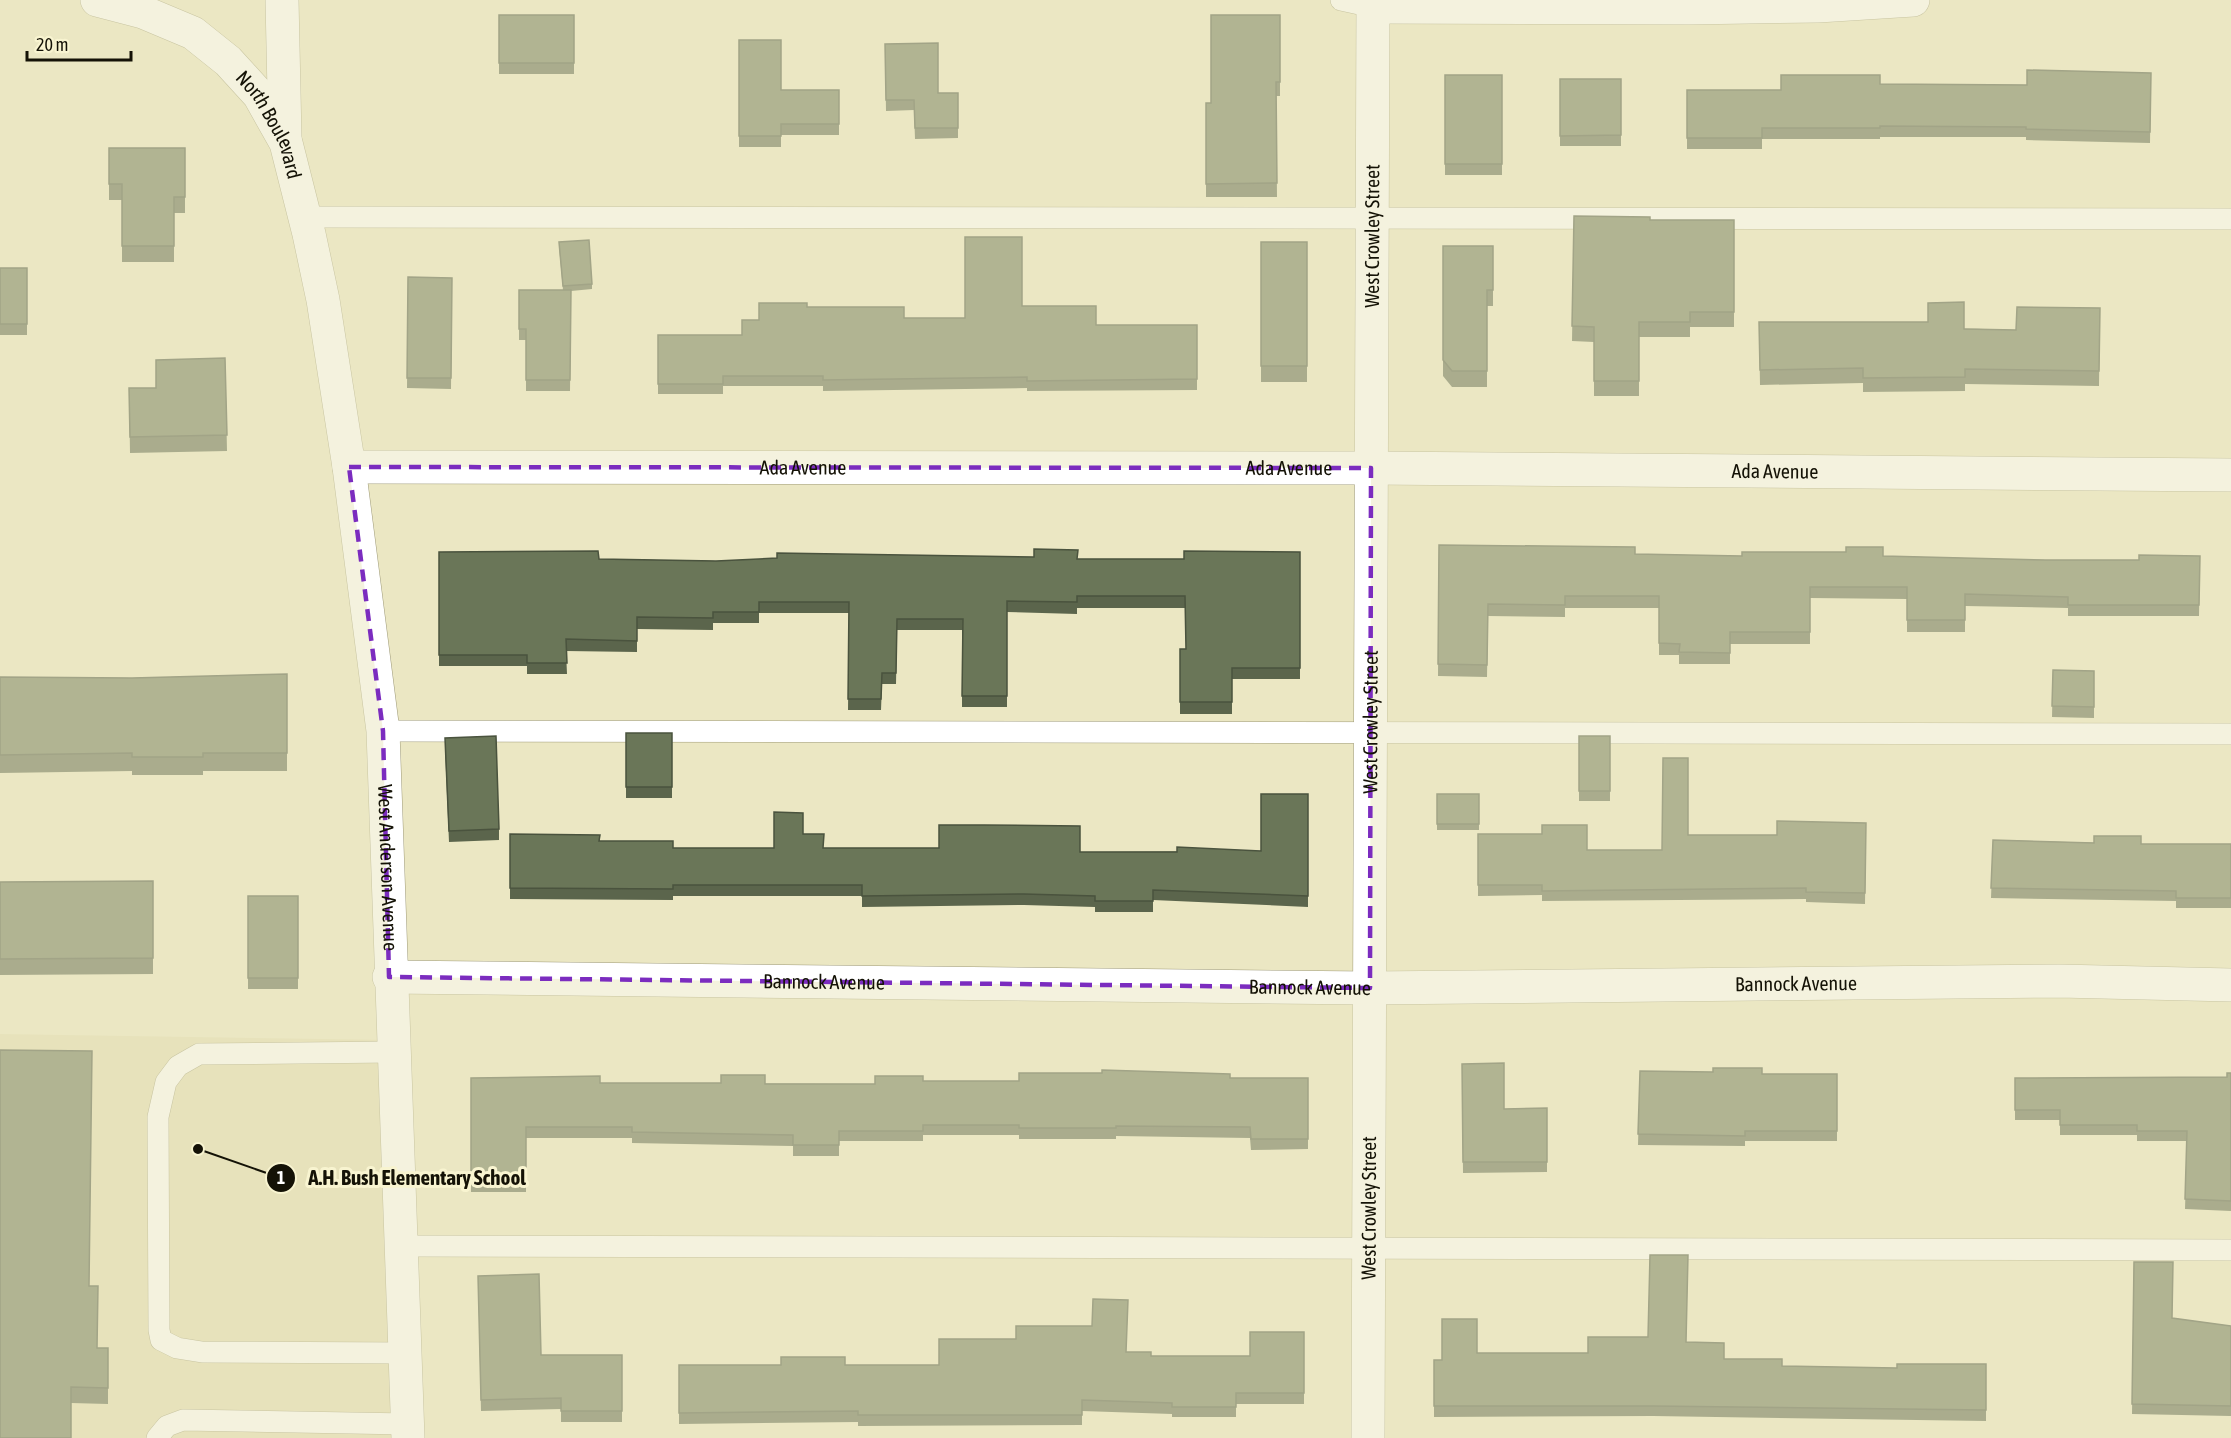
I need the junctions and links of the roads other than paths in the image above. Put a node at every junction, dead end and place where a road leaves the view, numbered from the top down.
1 (98, 0) edge
2 (282, 0) edge
3 (1341, 0) edge
4 (1912, 0) edge
5 (1373, 3) edge
6 (1818, 3) edge
7 (286, 143) junction
8 (305, 218) junction
9 (1373, 219) junction
10 (2231, 219) edge
11 (323, 300) joint
12 (349, 467) junction
13 (1371, 468) junction
14 (2231, 475) edge
15 (382, 731) junction
16 (1371, 732) junction
17 (2231, 734) edge
18 (389, 977) junction
19 (2231, 985) edge
20 (1370, 988) junction
21 (392, 1052) junction
22 (399, 1246) junction
23 (1368, 1249) junction
24 (2231, 1250) edge
25 (404, 1353) junction
26 (408, 1431) edge
27 (157, 1438) edge
28 (1368, 1438) edge

1 - 7 street, North Boulevard
2 - 7 street
3 - 5 lane
4 - 6 street
5 - 6 street
5 - 9 street, West Crowley Street
7 - 8 street, North Boulevard
8 - 9 lane
8 - 11 street, North Boulevard
9 - 10 lane
9 - 13 street, West Crowley Street
11 - 12 street, West Anderson Avenue
12 - 13 street, Ada Avenue
12 - 15 street, West Anderson Avenue
13 - 14 street, Ada Avenue
13 - 16 street, West Crowley Street
15 - 16 lane
15 - 18 street, West Anderson Avenue
16 - 17 lane
16 - 20 street, West Crowley Street
18 - 20 street, Bannock Avenue
18 - 21 street, West Anderson Avenue
19 - 20 street, Bannock Avenue
20 - 23 street, West Crowley Street
21 - 22 street, West Anderson Avenue
21 - 25 lane
22 - 23 lane
22 - 25 street, West Anderson Avenue
23 - 24 lane
23 - 28 street, West Crowley Street
25 - 26 street, West Anderson Avenue
26 - 27 lane

